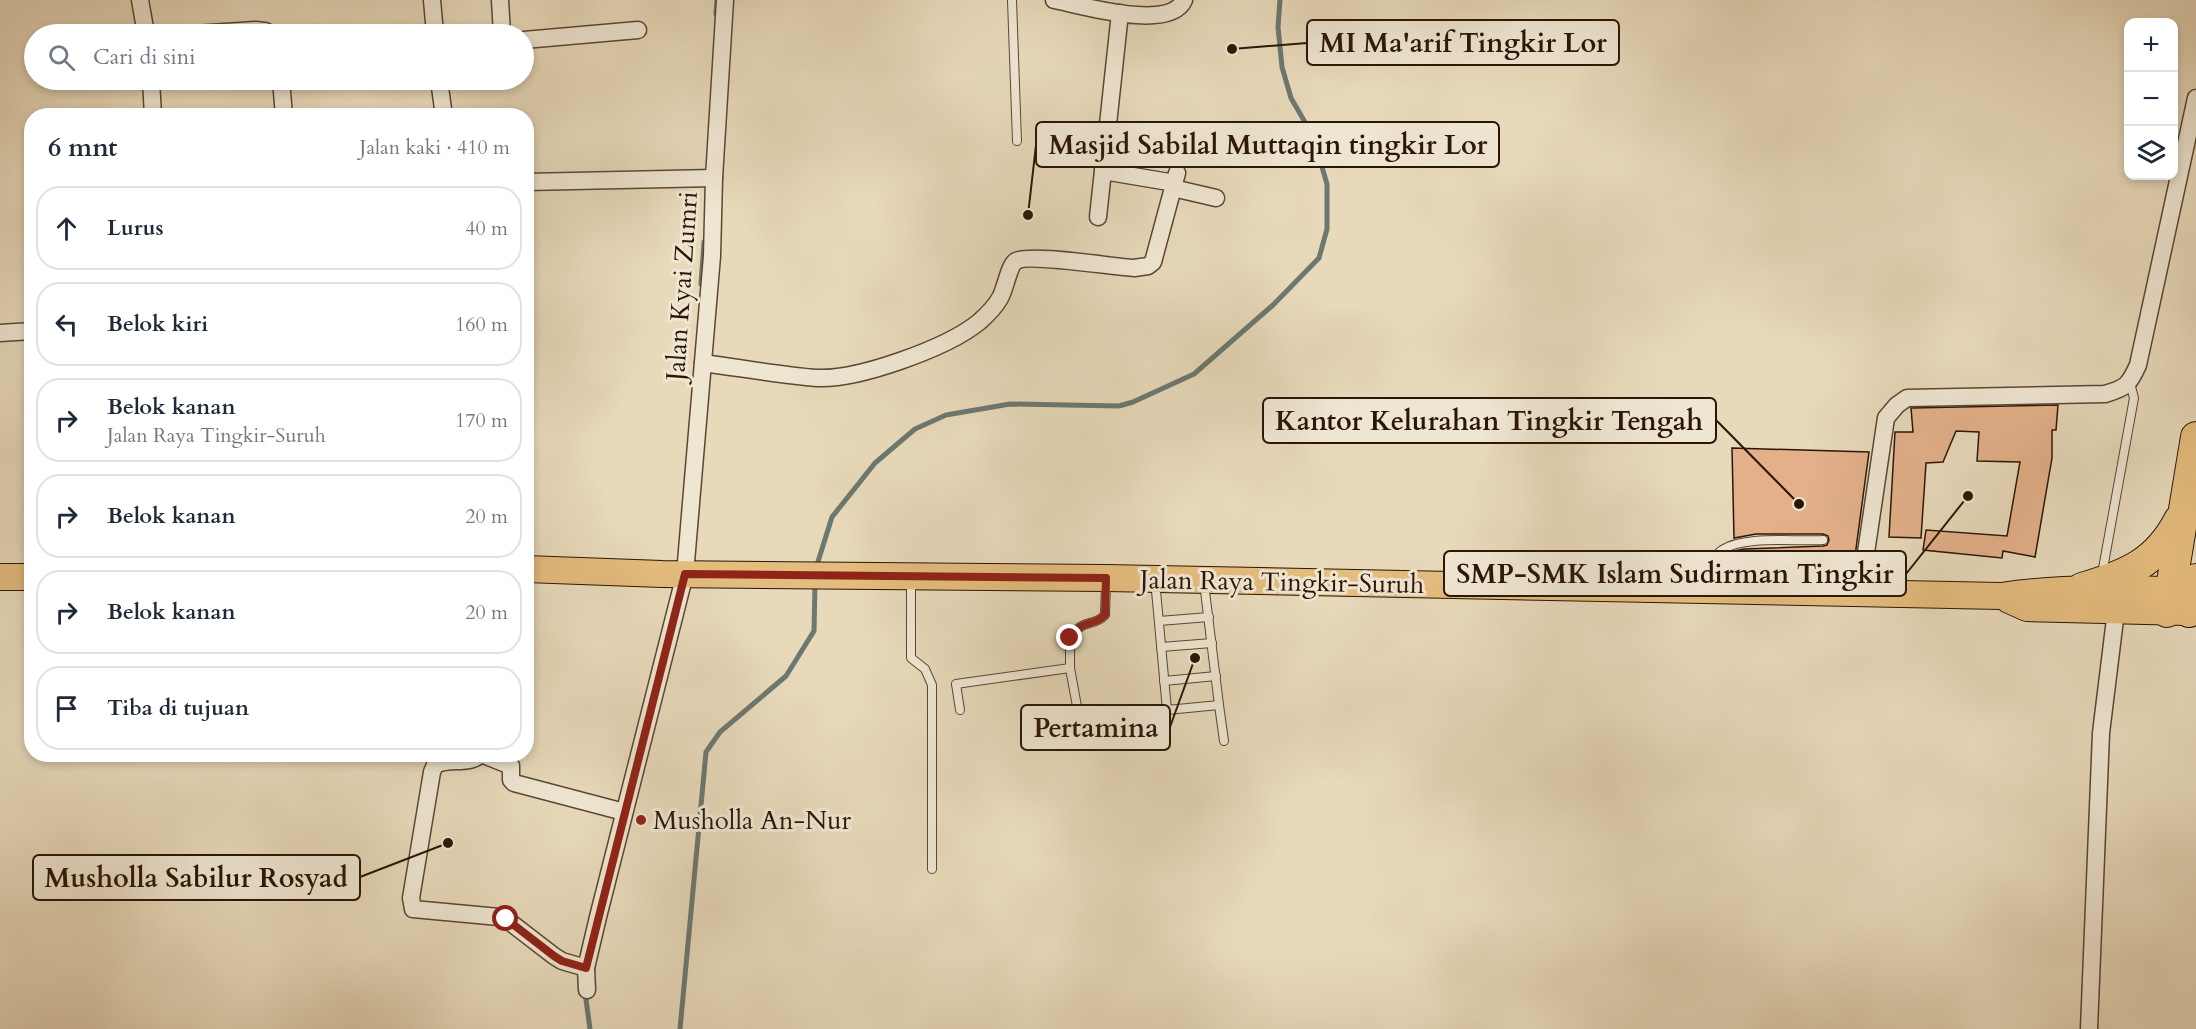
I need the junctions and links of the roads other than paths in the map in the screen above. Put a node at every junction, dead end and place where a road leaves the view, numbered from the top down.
1 (140, 0) edge
2 (432, 0) edge
3 (500, 0) edge
4 (725, 0) edge
5 (1012, 0) edge
6 (1184, 0) edge
7 (1062, 1) edge
8 (1120, 13) junction
9 (146, 24) edge
10 (434, 24) edge
11 (501, 24) edge
12 (638, 30) dead end
13 (534, 39) edge
14 (152, 90) edge
15 (282, 90) edge
16 (441, 90) edge
17 (2196, 98) edge
18 (153, 108) edge
19 (283, 108) edge
20 (443, 108) edge
21 (1017, 141) dead end
22 (1103, 171) junction
23 (707, 178) junction
24 (534, 182) edge
25 (1175, 182) junction
26 (1216, 198) dead end
27 (1098, 217) dead end
28 (24, 332) edge
29 (0, 333) edge
30 (704, 363) junction
31 (2130, 383) junction
32 (2196, 437) edge
33 (2182, 514) junction
34 (1823, 540) dead end
35 (534, 569) edge
36 (676, 574) junction
37 (910, 575) junction
38 (0, 577) edge
39 (24, 577) edge
40 (1106, 578) junction
41 (1155, 579) junction
42 (1204, 580) junction
43 (2091, 586) junction
44 (1695, 590) junction
45 (1860, 593) junction
46 (2001, 596) junction
47 (2187, 598) edge
48 (2116, 611) junction
49 (1209, 617) junction
50 (1159, 621) junction
51 (1212, 643) junction
52 (1161, 647) junction
53 (1070, 668) junction
54 (1216, 676) junction
55 (1164, 681) junction
56 (1219, 705) junction
57 (960, 710) dead end
58 (1147, 713) dead end
59 (1224, 741) dead end
60 (441, 762) edge
61 (501, 762) edge
62 (624, 812) junction
63 (932, 869) dead end
64 (583, 967) junction
65 (587, 990) dead end
66 (2089, 1029) edge

1 - 9 street
2 - 10 street
3 - 11 street
4 - 23 street, Jalan Kyai Zumri
5 - 21 lane
6 - 8 street
7 - 8 street
8 - 22 street
12 - 13 street
14 - 18 street
15 - 19 street
16 - 20 street
17 - 31 street
22 - 25 street
22 - 27 street
23 - 24 street
23 - 30 street, Jalan Kyai Zumri
25 - 26 street
25 - 30 street
28 - 29 street
30 - 36 street, Jalan Kyai Zumri
31 - 43 lane
31 - 45 street
32 - 33 highway
33 - 43 highway
33 - 47 highway
34 - 44 lane
35 - 36 main road, Jalan Raya Tingkir-Suruh
36 - 37 main road, Jalan Raya Tingkir-Suruh
36 - 62 street, Jalan Kyai Zumri
37 - 40 main road, Jalan Raya Tingkir-Suruh
37 - 63 lane
38 - 39 main road
40 - 41 main road, Jalan Raya Tingkir-Suruh
40 - 53 lane
41 - 42 main road, Jalan Raya Tingkir-Suruh
41 - 50 lane
42 - 44 main road, Jalan Raya Tingkir-Suruh
42 - 49 lane
43 - 46 main road, Jalan Raya Tingkir-Suruh
43 - 47 main road, Jalan Raya Tingkir-Suruh
44 - 45 main road, Jalan Raya Tingkir-Suruh
45 - 46 main road, Jalan Raya Tingkir-Suruh
46 - 48 main road, Jalan Raya Tingkir-Suruh
47 - 48 main road, Jalan Raya Tingkir-Suruh
48 - 66 street
49 - 50 lane
49 - 51 lane
50 - 52 lane
51 - 52 lane
51 - 54 lane
52 - 55 lane
53 - 57 lane
53 - 58 lane
54 - 55 lane
54 - 56 lane
55 - 56 lane
56 - 59 lane
60 - 64 street
61 - 62 street
62 - 64 street, Jalan Kyai Zumri
64 - 65 street, Jalan Kyai Zumri

